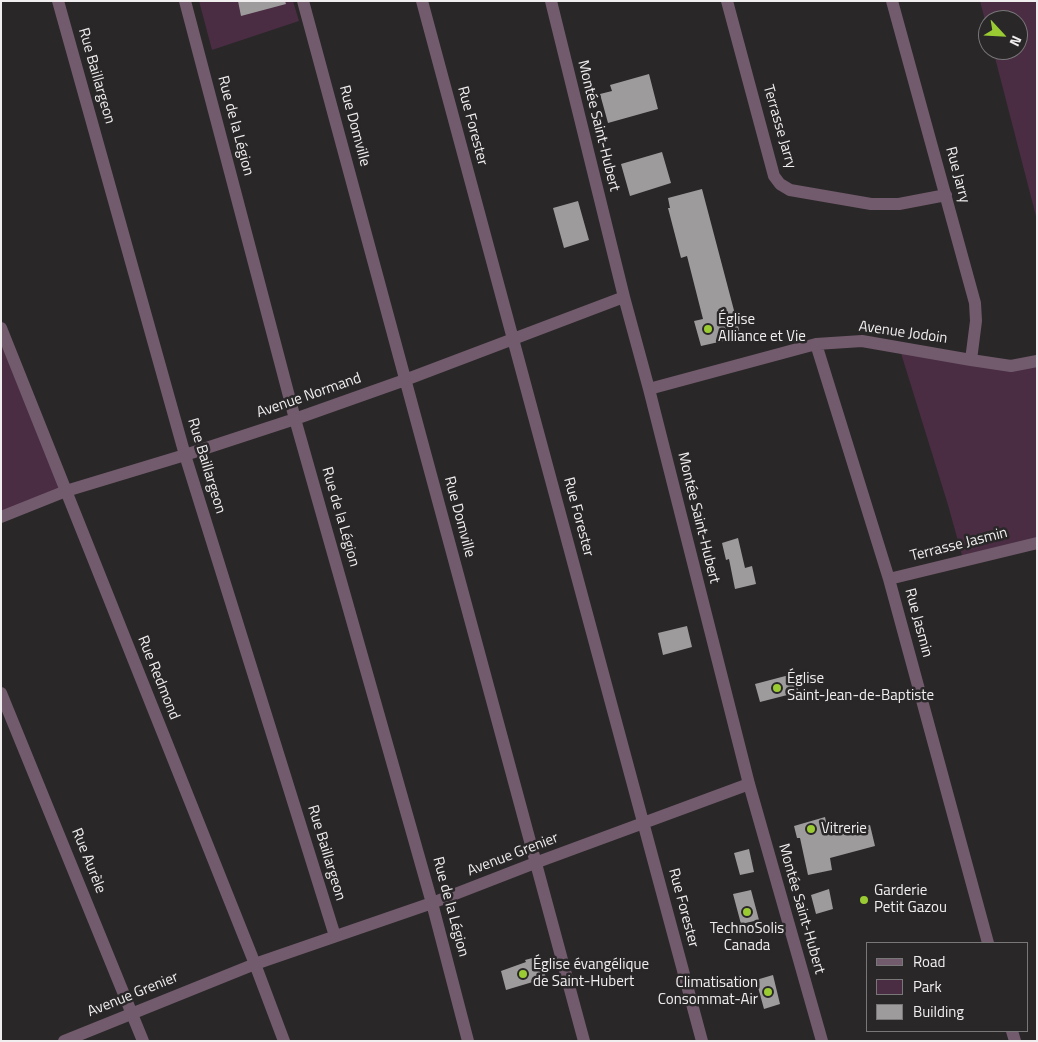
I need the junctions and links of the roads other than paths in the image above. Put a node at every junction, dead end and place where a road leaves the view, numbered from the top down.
1 (58, 1) edge
2 (185, 1) edge
3 (303, 1) edge
4 (422, 1) edge
5 (551, 1) edge
6 (727, 1) edge
7 (892, 1) edge
8 (946, 195) junction
9 (624, 297) junction
10 (1, 328) edge
11 (513, 338) junction
12 (816, 344) junction
13 (971, 360) junction
14 (1037, 361) edge
15 (405, 380) junction
16 (649, 389) junction
17 (295, 419) junction
18 (186, 455) junction
19 (66, 491) junction
20 (1, 517) edge
21 (1037, 543) edge
22 (888, 579) junction
23 (1, 693) edge
24 (749, 784) junction
25 (643, 823) junction
26 (535, 863) junction
27 (432, 903) junction
28 (335, 936) junction
29 (988, 942) edge
30 (255, 964) junction
31 (132, 1013) junction
32 (64, 1041) edge
33 (143, 1041) edge
34 (284, 1041) edge
35 (468, 1041) edge
36 (584, 1041) edge
37 (702, 1041) edge
38 (822, 1041) edge

1 - 18 street, Rue Baillargeon
2 - 17 street, Rue de la Légion
3 - 15 street, Rue Domville
4 - 11 street, Rue Forester
5 - 9 street, Montée Saint-Hubert
6 - 8 street, Terrasse Jarry
7 - 8 street, Rue Jarry
8 - 13 street, Rue Jarry
9 - 11 street, Avenue Normand
9 - 16 street, Montée Saint-Hubert
10 - 19 street, Rue Redmond
11 - 15 street, Avenue Normand
11 - 25 street, Rue Forester
12 - 13 street, Avenue Jodoin
12 - 16 street, Avenue Jodoin
12 - 22 street, Rue Jasmin
13 - 14 street, Avenue Jodoin
15 - 17 street, Avenue Normand
15 - 26 street, Rue Domville
16 - 24 street, Montée Saint-Hubert
17 - 18 street, Avenue Normand
17 - 27 street, Rue de la Légion
18 - 19 street, Avenue Normand
18 - 28 street, Rue Baillargeon
19 - 20 street, Avenue Normand
19 - 30 street, Rue Redmond
21 - 22 street, Terrasse Jasmin
22 - 29 street, Rue Jasmin
23 - 31 street, Rue Aurèle
24 - 25 street, Avenue Grenier
24 - 38 street, Montée Saint-Hubert
25 - 26 street, Avenue Grenier
25 - 37 street, Rue Forester
26 - 27 street, Avenue Grenier
26 - 36 street, Rue Domville
27 - 28 street, Avenue Grenier
27 - 35 street, Rue de la Légion
28 - 30 street, Avenue Grenier
30 - 31 street, Avenue Grenier
30 - 34 street, Rue Redmond
31 - 32 street, Avenue Grenier
31 - 33 street, Rue Aurèle

